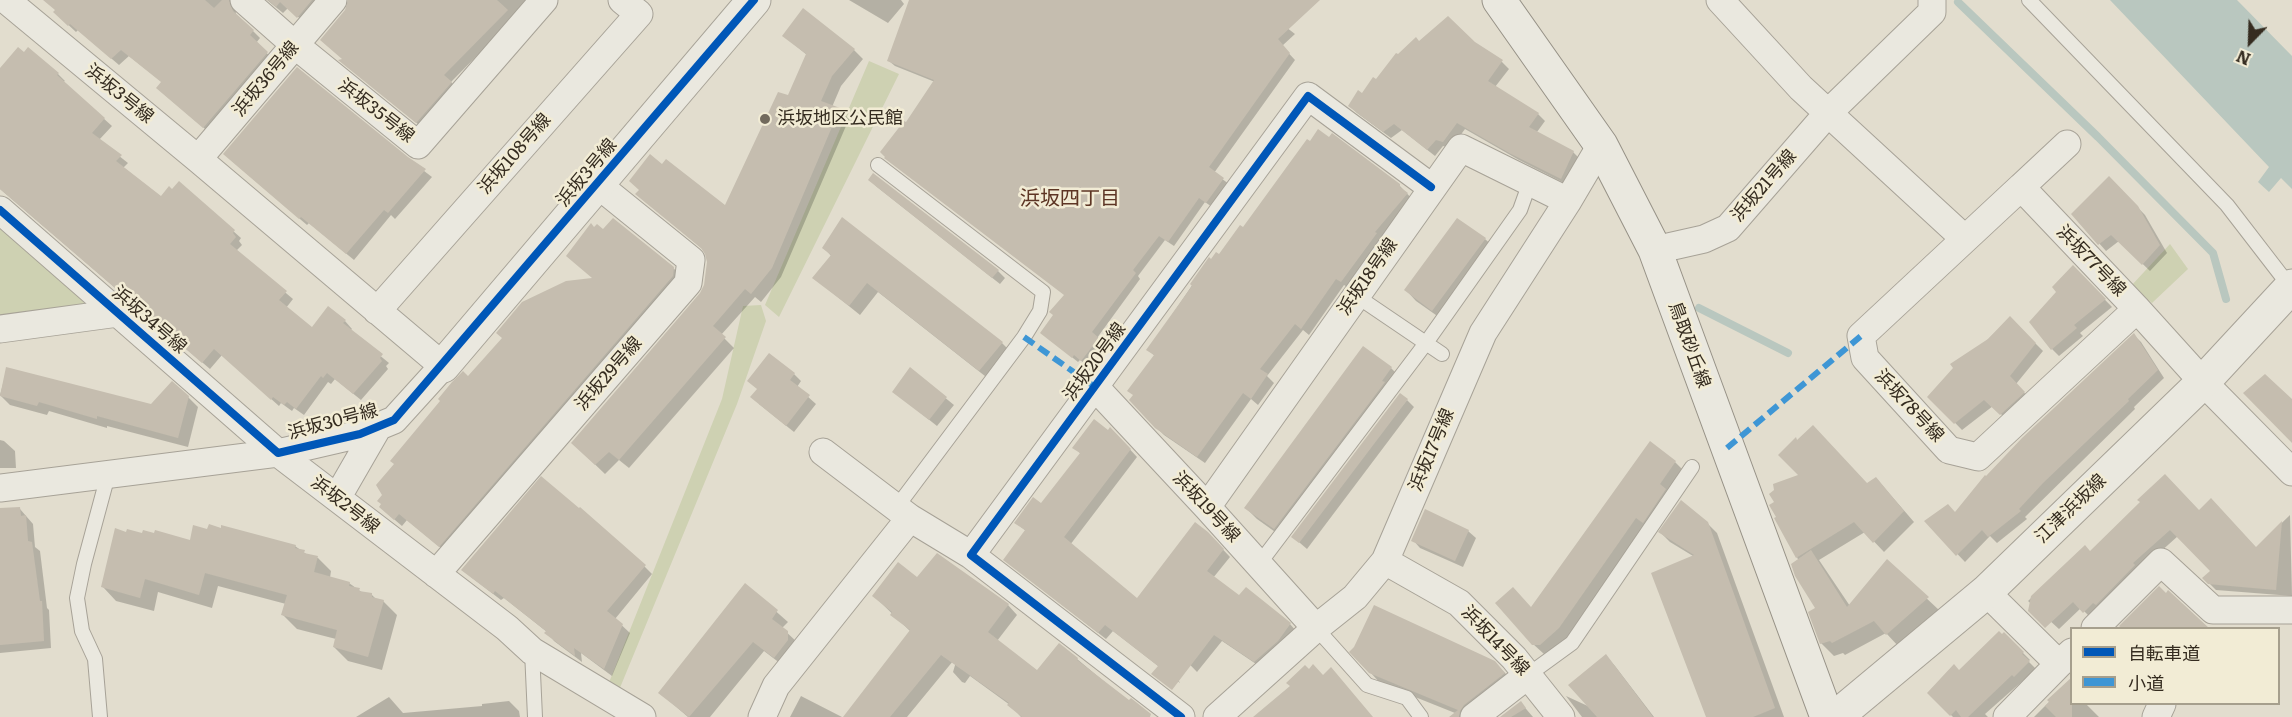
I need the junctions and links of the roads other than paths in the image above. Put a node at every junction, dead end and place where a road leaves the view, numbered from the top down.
1 (244, 0) edge
2 (333, 0) edge
3 (544, 0) edge
4 (622, 0) edge
5 (1499, 0) edge
6 (1720, 0) edge
7 (1932, 0) edge
8 (2029, 0) edge
9 (746, 3) edge
10 (10, 8) edge
11 (295, 45) junction
12 (1828, 113) junction
13 (2067, 144) dead end
14 (1601, 145) junction
15 (198, 159) junction
16 (879, 165) dead end
17 (1530, 182) junction
18 (597, 184) junction
19 (2021, 187) junction
20 (1431, 188) junction
21 (1568, 201) junction
22 (0, 210) edge
23 (1965, 239) junction
24 (1654, 250) junction
25 (2291, 287) edge
26 (1355, 295) junction
27 (2138, 309) junction
28 (377, 311) junction
29 (118, 313) junction
30 (0, 329) edge
31 (1426, 343) junction
32 (1442, 354) dead end
33 (442, 366) junction
34 (2203, 382) junction
35 (1095, 387) junction
36 (378, 427) junction
37 (823, 452) dead end
38 (278, 453) junction
39 (1692, 467) dead end
40 (2292, 472) edge
41 (108, 475) junction
42 (0, 488) edge
43 (337, 498) junction
44 (1207, 507) junction
45 (903, 513) junction
46 (971, 555) junction
47 (1384, 561) junction
48 (1259, 564) junction
49 (436, 574) junction
50 (1986, 592) junction
51 (2292, 610) edge
52 (2210, 620) edge
53 (2096, 627) edge
54 (1316, 628) junction
55 (532, 651) junction
56 (2066, 658) edge
57 (1528, 675) junction
58 (100, 717) edge
59 (535, 717) edge
60 (642, 717) edge
61 (762, 717) edge
62 (1181, 717) edge
63 (1217, 717) edge
64 (1421, 717) edge
65 (1474, 717) edge
66 (1561, 717) edge
67 (1827, 717) edge
68 (1836, 717) edge
69 (2007, 717) edge

1 - 11 street, 浜坂35号線
2 - 11 street, 浜坂36号線
3 - 11 street, 浜坂35号線
4 - 28 street, 浜坂108号線
5 - 14 street, 鳥取砂丘線
6 - 12 street
7 - 12 street, 浜坂21号線
8 - 25 lane
9 - 18 street, 浜坂3号線
10 - 15 street, 浜坂3号線
11 - 15 street, 浜坂36号線
12 - 23 street
12 - 24 street, 浜坂21号線
13 - 19 street
14 - 21 street, 浜坂17号線
14 - 24 street, 鳥取砂丘線
15 - 28 street, 浜坂3号線
16 - 45 lane
17 - 20 street, 浜坂18号線
17 - 21 street, 浜坂18号線
17 - 31 lane
18 - 33 street, 浜坂3号線
18 - 49 street, 浜坂29号線
19 - 23 street, 浜坂78号線
19 - 27 street, 浜坂77号線
20 - 26 street, 浜坂18号線
20 - 35 street, 浜坂20号線
21 - 47 street, 浜坂17号線
22 - 29 street, 浜坂34号線
23 - 27 street, 浜坂78号線
24 - 67 street, 鳥取砂丘線
25 - 34 street, 江津浜坂線
26 - 31 lane
26 - 44 street, 浜坂18号線
27 - 34 street, 浜坂77号線
28 - 33 street, 浜坂3号線
29 - 30 street
29 - 38 street, 浜坂34号線
31 - 32 lane
31 - 48 lane
33 - 36 street, 浜坂30号線
34 - 40 street, 浜坂77号線
34 - 50 street, 江津浜坂線
35 - 44 street, 浜坂19号線
35 - 46 street, 浜坂20号線
36 - 38 street, 浜坂30号線
36 - 43 street
37 - 45 street
38 - 41 street
38 - 43 street, 浜坂2号線
39 - 57 lane
41 - 42 street
41 - 58 lane
43 - 49 street, 浜坂2号線
44 - 48 street, 浜坂19号線
45 - 46 street
45 - 61 street
46 - 62 street
47 - 54 street, 浜坂17号線
47 - 57 street, 浜坂14号線
48 - 54 street, 浜坂19号線
49 - 55 street, 浜坂2号線
50 - 56 street
50 - 68 street, 江津浜坂線
51 - 52 street
52 - 53 street
54 - 63 street, 浜坂17号線
54 - 64 lane
55 - 59 lane
55 - 60 street, 浜坂2号線
56 - 69 street
57 - 65 street
57 - 66 street, 浜坂14号線

